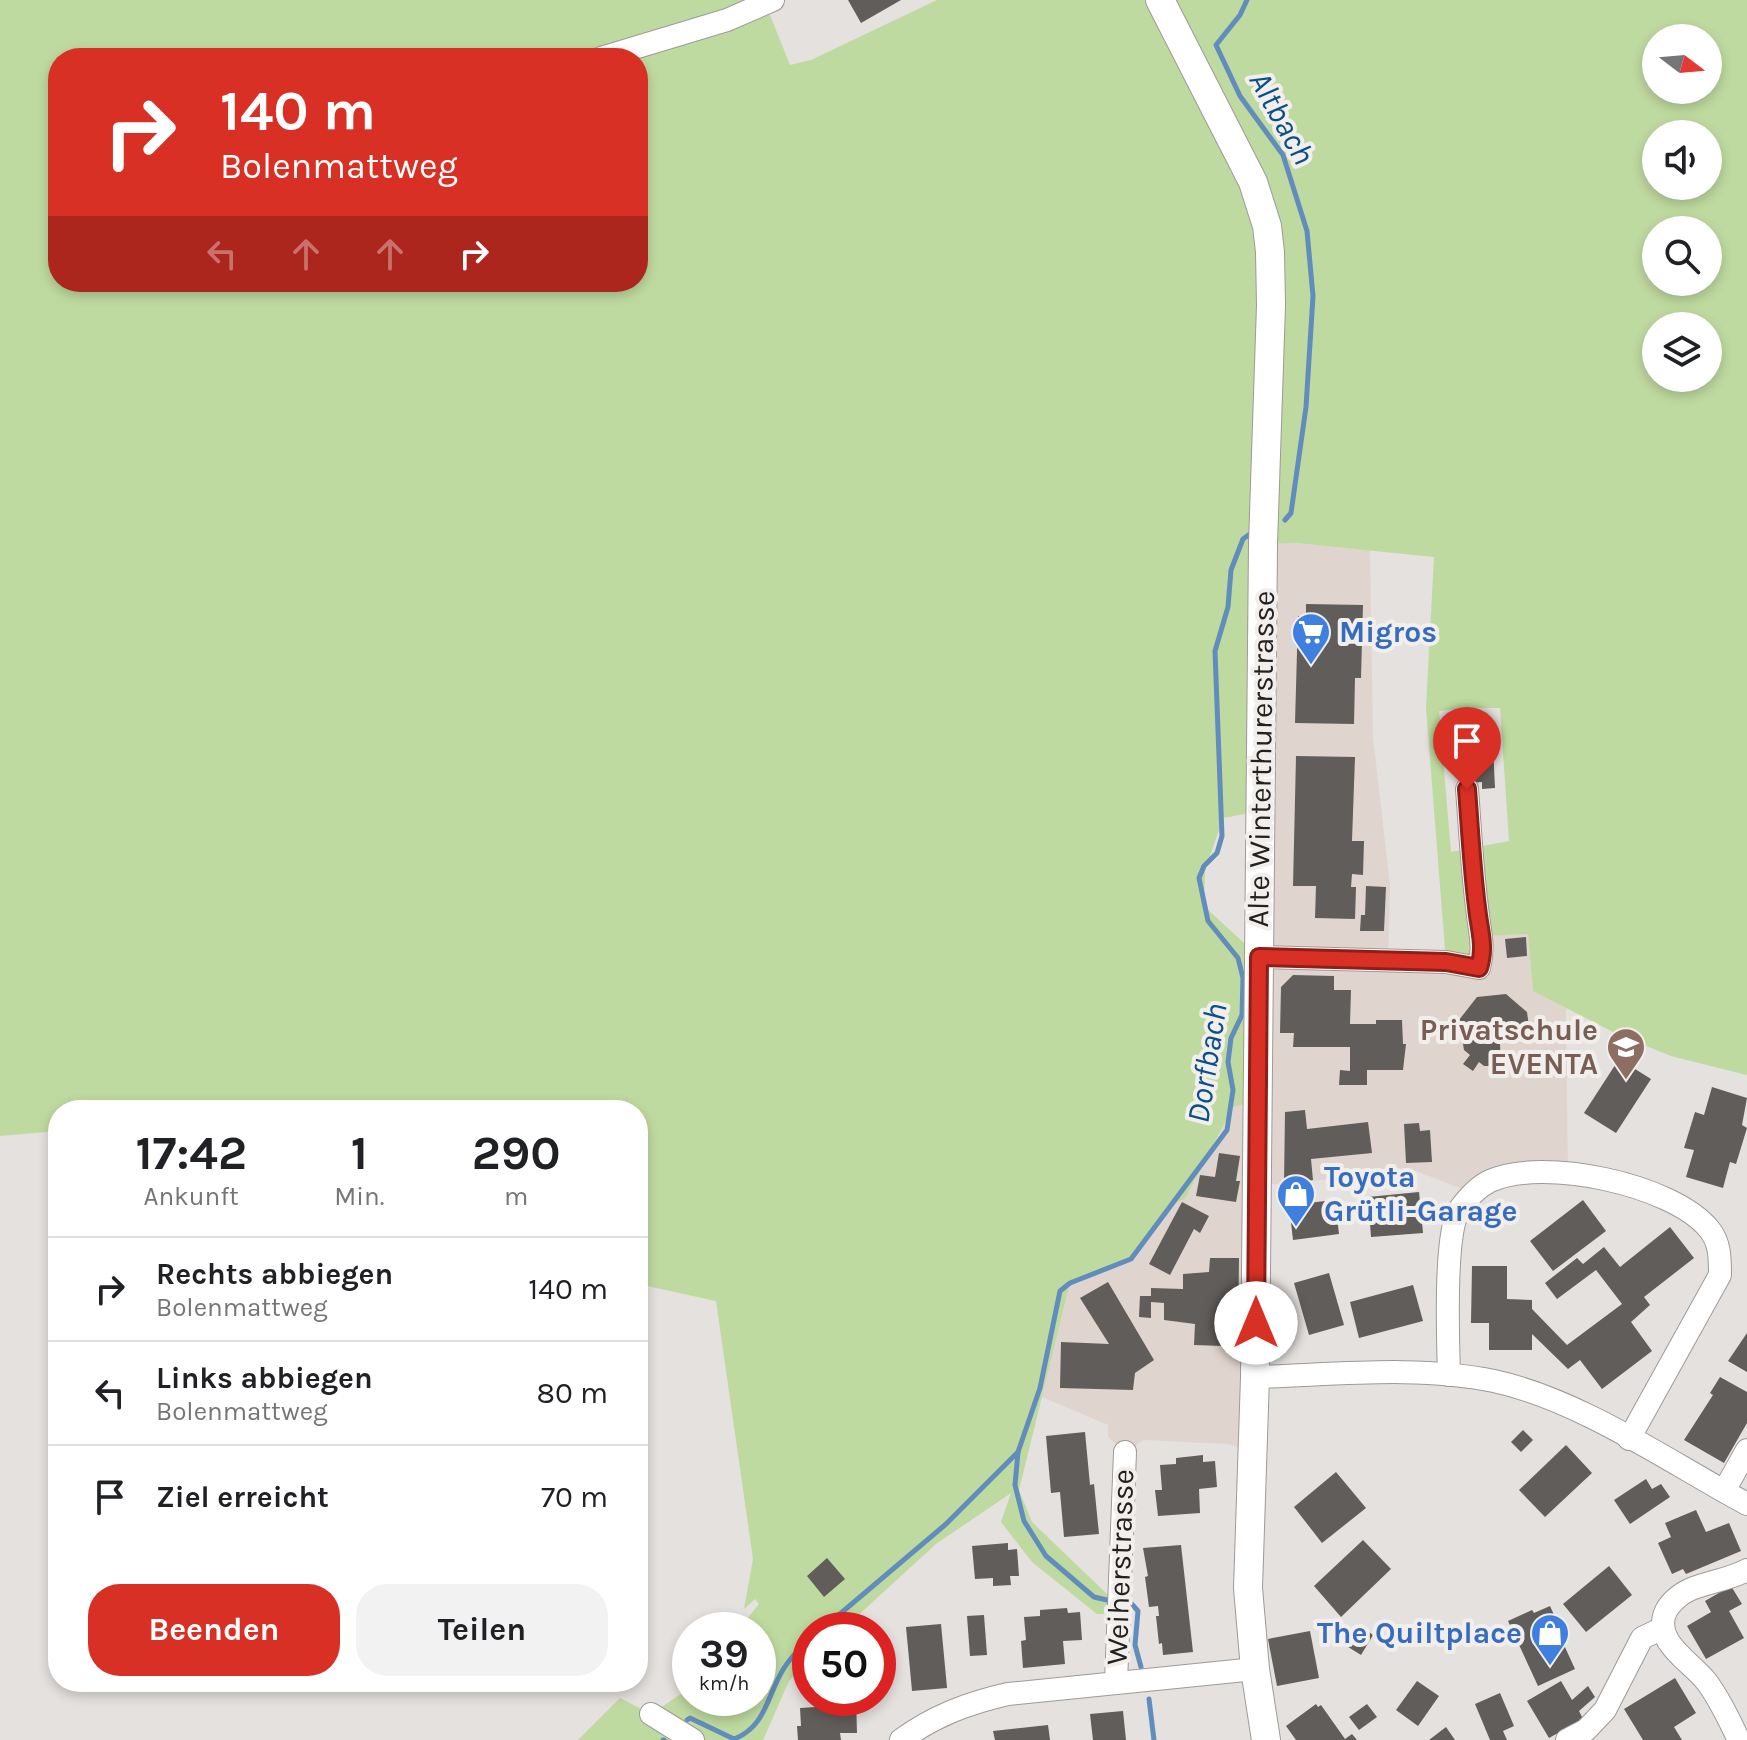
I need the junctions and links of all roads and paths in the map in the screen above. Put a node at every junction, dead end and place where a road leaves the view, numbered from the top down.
1 (773, 0) edge
2 (1160, 0) edge
3 (635, 48) edge
4 (1467, 789) dead end
5 (1259, 957) junction
6 (1449, 1375) junction
7 (1255, 1377) junction
8 (1629, 1439) junction
9 (1747, 1450) edge
10 (1125, 1452) dead end
11 (1724, 1491) junction
12 (1747, 1504) edge
13 (1747, 1570) edge
14 (1663, 1628) junction
15 (1255, 1669) junction
16 (1116, 1683) junction
17 (651, 1714) dead end
18 (693, 1740) edge
19 (901, 1740) edge
20 (1266, 1740) edge
21 (1567, 1740) edge
22 (1739, 1740) edge

1 - 3 street
2 - 5 main road, Alte Winterthurerstrasse
4 - 5 street
5 - 7 main road, Alte Winterthurerstrasse
6 - 7 street
6 - 8 street
6 - 8 street
7 - 15 main road, Alte Winterthurerstrasse
8 - 11 street
9 - 11 street
10 - 16 street, Weiherstrasse
11 - 12 street
13 - 14 street
14 - 21 street
14 - 22 street
15 - 16 street
15 - 20 main road, Alte Winterthurerstrasse
16 - 19 street
17 - 18 street

